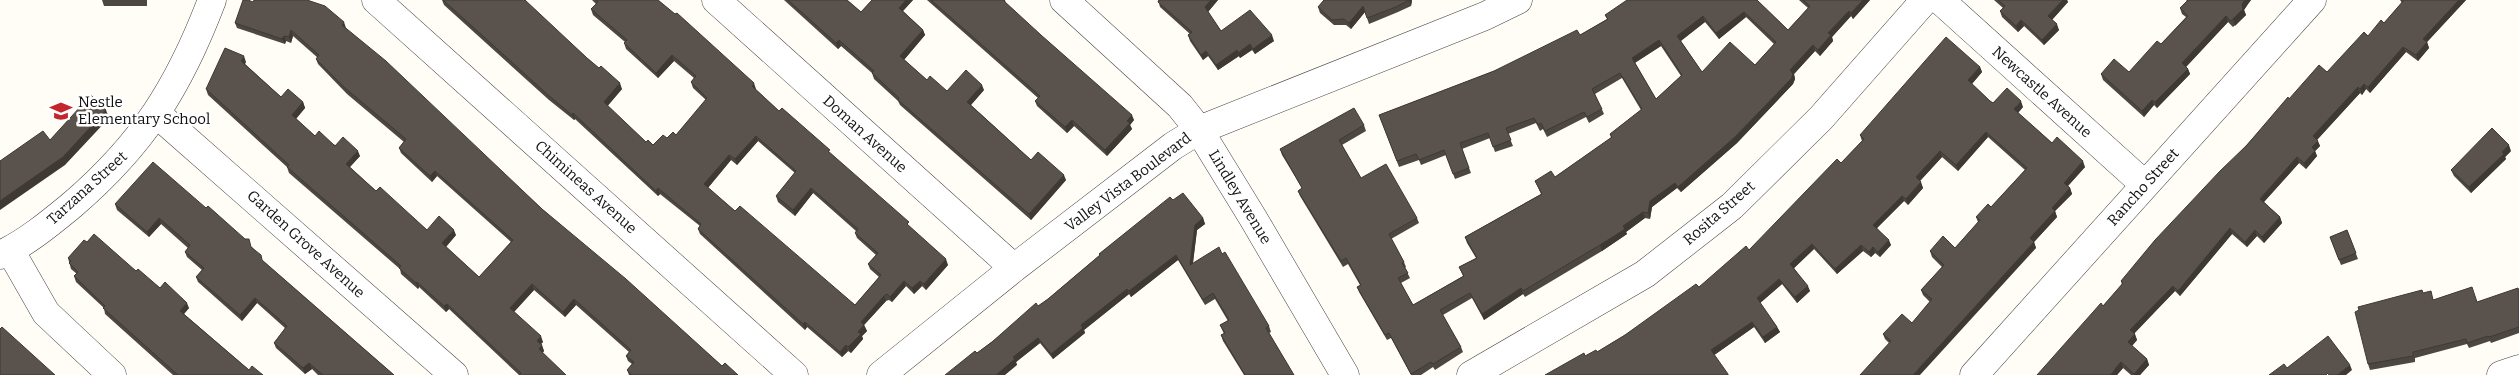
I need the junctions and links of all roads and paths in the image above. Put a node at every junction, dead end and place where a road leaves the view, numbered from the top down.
1 (212, 0) edge
2 (376, 0) edge
3 (716, 0) edge
4 (1064, 0) edge
5 (1518, 0) edge
6 (1926, 0) edge
7 (1940, 0) edge
8 (2312, 0) edge
9 (1481, 8) edge
10 (157, 114) junction
11 (1198, 130) junction
12 (2144, 184) junction
13 (5, 253) edge
14 (1014, 268) junction
15 (2519, 369) edge
16 (112, 375) edge
17 (454, 375) edge
18 (794, 375) edge
19 (881, 375) edge
20 (1345, 375) edge
21 (1471, 375) edge
22 (1974, 375) edge
23 (2501, 375) edge

1 - 10 street, Tarzana Street
2 - 18 street, Chimineas Avenue
3 - 14 street, Doman Avenue
4 - 11 street, Lindley Avenue
5 - 9 street, Valley Vista Boulevard
6 - 21 street, Rosita Street
7 - 12 street, Newcastle Avenue
8 - 12 street, Rancho Street
9 - 11 street, Valley Vista Boulevard
10 - 13 street, Tarzana Street
10 - 17 street, Garden Grove Avenue
11 - 14 street, Valley Vista Boulevard
11 - 20 street, Lindley Avenue
12 - 22 street, Rancho Street
13 - 16 street
14 - 19 street, Valley Vista Boulevard
15 - 23 street

